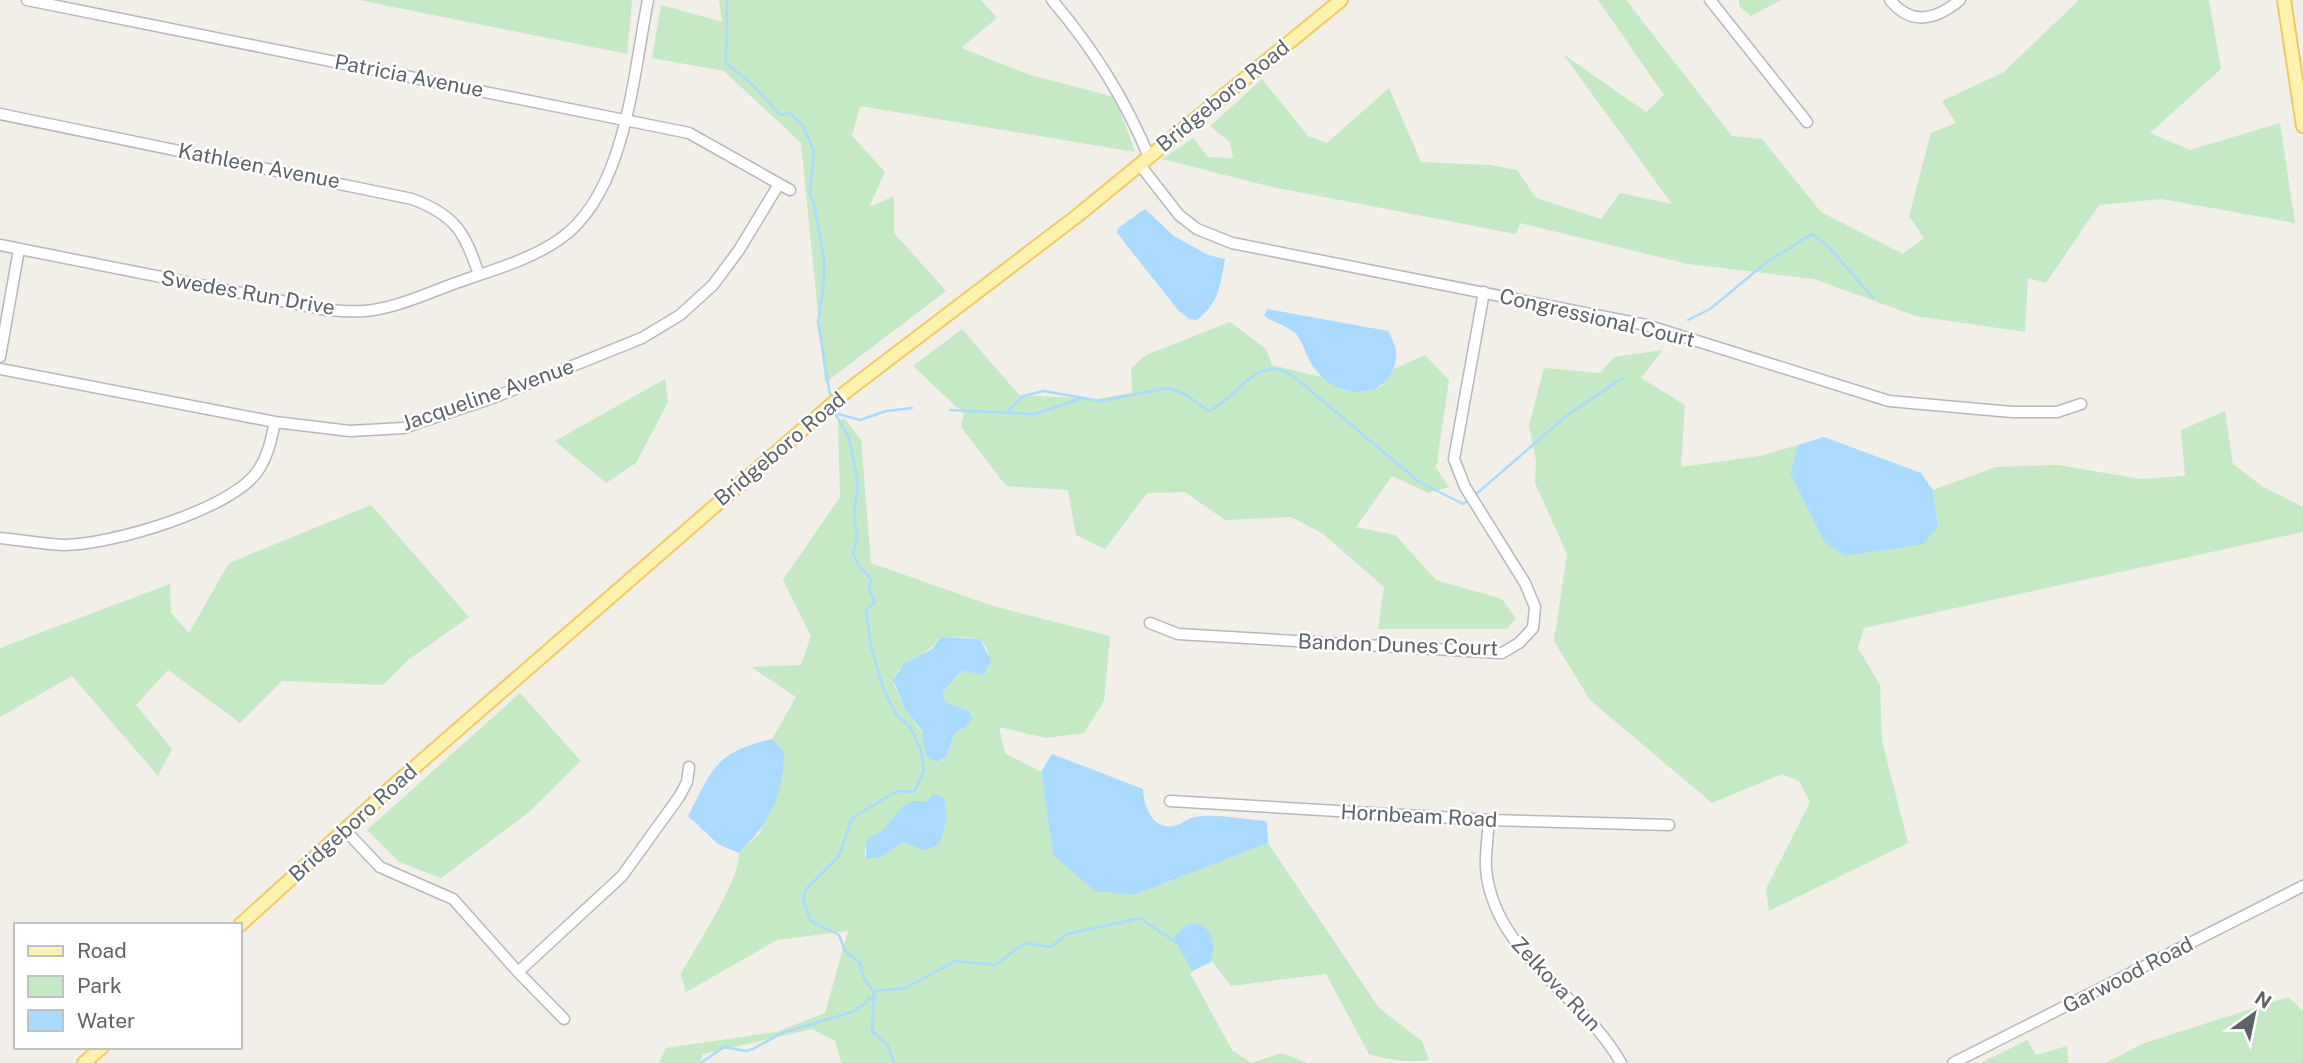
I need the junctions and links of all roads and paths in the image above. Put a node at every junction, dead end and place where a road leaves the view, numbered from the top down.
1 (27, 0) edge
2 (648, 0) edge
3 (1052, 0) edge
4 (1341, 0) edge
5 (1710, 0) edge
6 (1891, 0) edge
7 (1961, 0) edge
8 (2284, 0) edge
9 (0, 114) edge
10 (624, 119) junction
11 (1807, 122) dead end
12 (2303, 126) edge
13 (1144, 161) junction
14 (779, 184) junction
15 (790, 190) dead end
16 (0, 245) edge
17 (19, 249) junction
18 (480, 275) junction
19 (1483, 292) junction
20 (0, 357) edge
21 (0, 369) edge
22 (2081, 404) dead end
23 (275, 422) junction
24 (0, 538) edge
25 (1150, 623) dead end
26 (689, 767) dead end
27 (1170, 801) dead end
28 (1489, 820) junction
29 (1669, 825) dead end
30 (345, 830) junction
31 (2303, 886) edge
32 (242, 923) edge
33 (517, 972) junction
34 (565, 1019) dead end
35 (100, 1049) edge
36 (84, 1063) edge
37 (1620, 1063) edge
38 (1953, 1063) edge

1 - 10 street, Patricia Avenue
2 - 10 street, Swedes Run Drive
3 - 13 street, Congressional Court
4 - 13 main road, Bridgeboro Road
5 - 11 street
6 - 7 street
8 - 12 main road
9 - 18 street, Kathleen Avenue
10 - 14 street, Patricia Avenue
10 - 18 street, Swedes Run Drive
13 - 19 street, Congressional Court
13 - 30 main road, Bridgeboro Road
14 - 15 street, Patricia Avenue
14 - 23 street, Jacqueline Avenue
16 - 17 street, Swedes Run Drive
17 - 18 street, Swedes Run Drive
17 - 20 street
19 - 22 street, Congressional Court
19 - 25 street, Bandon Dunes Court
21 - 23 street, Jacqueline Avenue
23 - 24 street
26 - 33 street
27 - 28 street, Hornbeam Road
28 - 29 street, Hornbeam Road
28 - 37 street, Zelkova Run
30 - 32 main road, Bridgeboro Road
30 - 33 street
31 - 38 street, Garwood Road
33 - 34 street
35 - 36 main road

